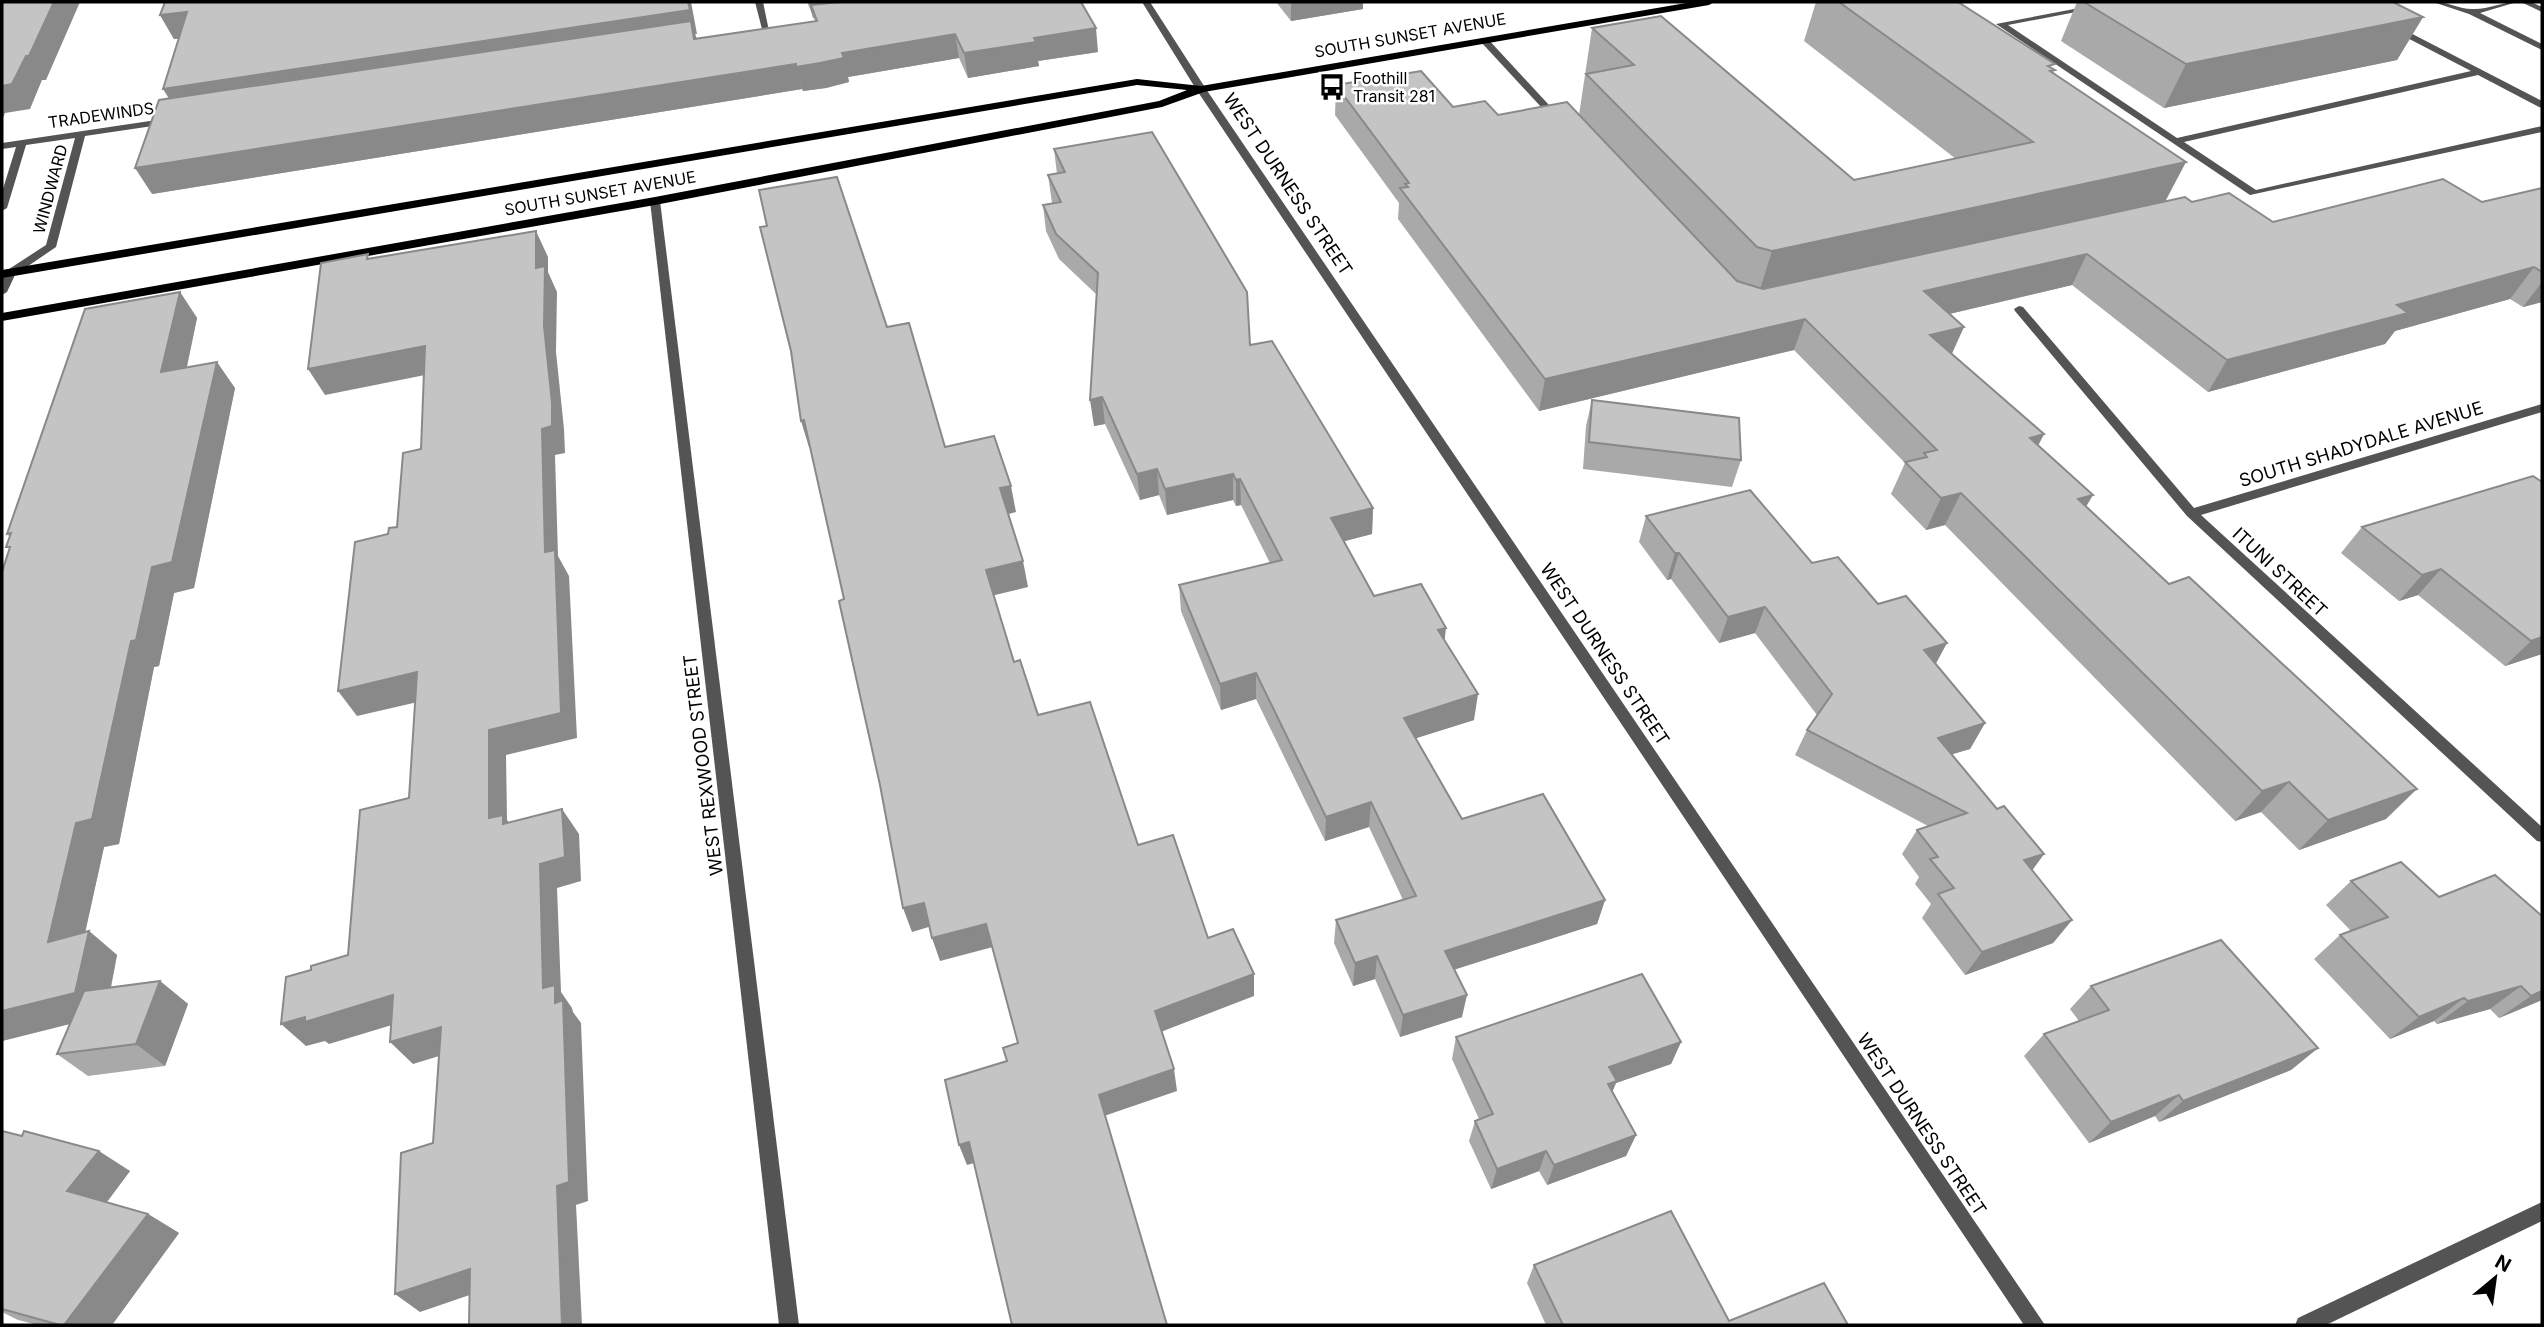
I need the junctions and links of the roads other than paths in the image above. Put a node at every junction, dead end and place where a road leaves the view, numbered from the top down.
1 (759, 2) edge
2 (1146, 2) edge
3 (1709, 2) edge
4 (2124, 2) edge
5 (2437, 2) edge
6 (2513, 2) edge
7 (2525, 2) edge
8 (2542, 10) edge
9 (2472, 12) junction
10 (2383, 22) edge
11 (779, 28) edge
12 (766, 29) junction
13 (752, 32) edge
14 (1484, 40) junction
15 (2542, 47) edge
16 (2479, 72) junction
17 (1201, 89) junction
18 (2542, 106) edge
19 (177, 119) edge
20 (2542, 129) edge
21 (1568, 131) edge
22 (81, 134) junction
23 (2176, 141) junction
24 (22, 142) junction
25 (2, 146) edge
26 (655, 201) junction
27 (2, 208) edge
28 (4, 271) edge
29 (2, 292) edge
30 (2019, 310) dead end
31 (2, 317) edge
32 (2542, 408) edge
33 (2191, 513) junction
34 (2542, 836) edge
35 (2542, 1211) edge
36 (789, 1325) edge
37 (2035, 1325) edge
38 (2305, 1325) edge

1 - 12 street
2 - 17 street, WEST DURNESS STREET
3 - 14 main road, SOUTH SUNSET AVENUE
4 - 23 street
5 - 9 street
6 - 9 street
7 - 8 street
9 - 15 street
10 - 16 street
11 - 12 street
12 - 13 street
14 - 17 main road, SOUTH SUNSET AVENUE
14 - 21 street
16 - 18 street
16 - 23 street
17 - 26 main road, SOUTH SUNSET AVENUE
17 - 28 main road, SOUTH SUNSET AVENUE
17 - 37 street, WEST DURNESS STREET
19 - 22 street, TRADEWINDS
20 - 23 street
22 - 24 street, TRADEWINDS
22 - 28 street, WINDWARD
24 - 25 street, TRADEWINDS
24 - 27 street
26 - 31 main road, SOUTH SUNSET AVENUE
26 - 36 street, WEST REXWOOD STREET
28 - 29 street
30 - 33 street, ITUNI STREET
32 - 33 street, SOUTH SHADYDALE AVENUE
33 - 34 street, ITUNI STREET
35 - 38 street

